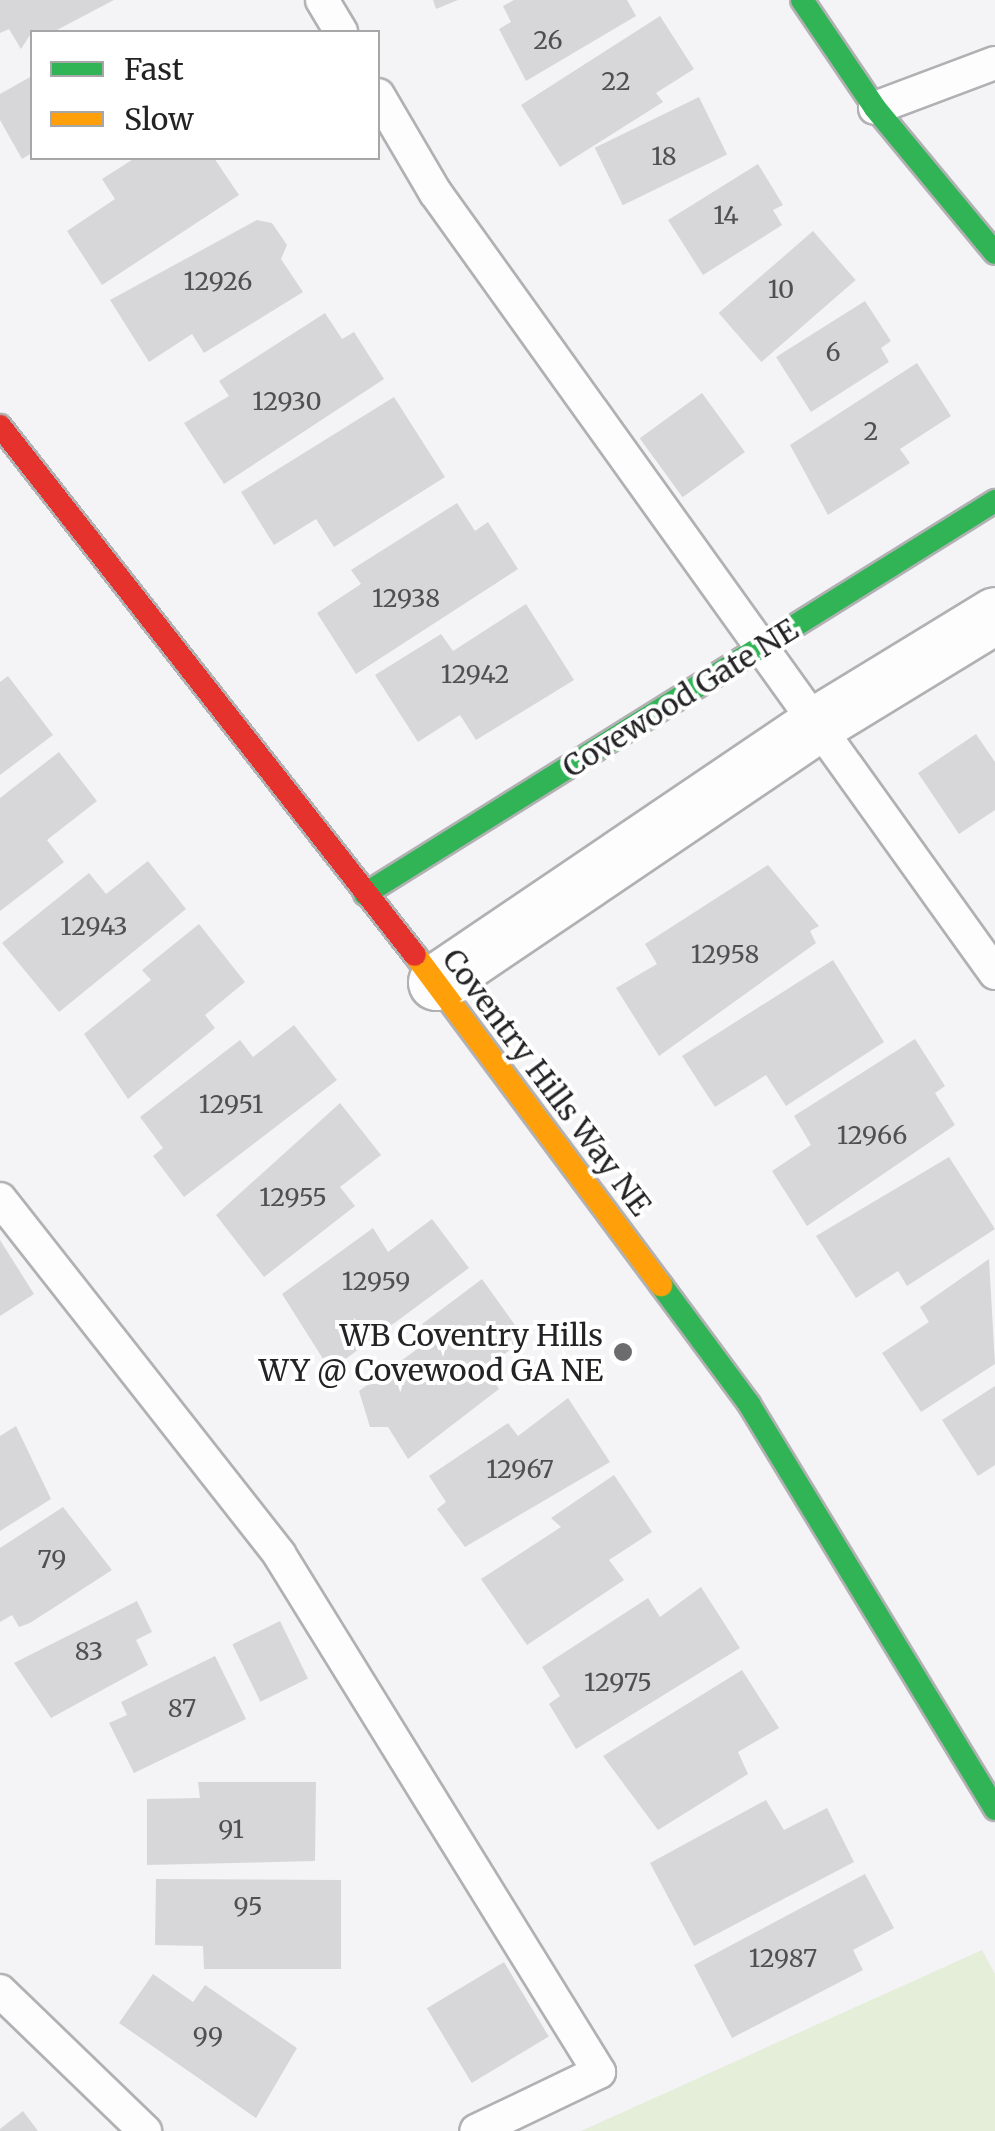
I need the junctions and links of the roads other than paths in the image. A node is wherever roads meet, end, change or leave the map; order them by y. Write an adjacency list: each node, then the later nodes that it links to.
1 (322, 0): 3 (lane)
2 (802, 0): 6 (street)
3 (340, 30)
4 (995, 64): 6 (lane)
5 (380, 97): 11 (lane)
6 (875, 108): 7 (street)
7 (995, 252)
8 (0, 426): 13 (street, Coventry Hills Way NE)
9 (995, 501): 11 (street, Covewood Gate NE)
10 (995, 616): 12 (street)
11 (758, 650): 12 (lane); 13 (street, Covewood Gate NE)
12 (815, 725): 14 (lane); 15 (street)
13 (365, 894): 15 (street, Coventry Hills Way NE)
14 (995, 973)
15 (436, 982): 17 (street, Coventry Hills Way NE)
16 (0, 1199): 20 (lane)
17 (995, 1808)
18 (0, 1991): 19 (lane)
19 (146, 2131)
20 (476, 2131)

